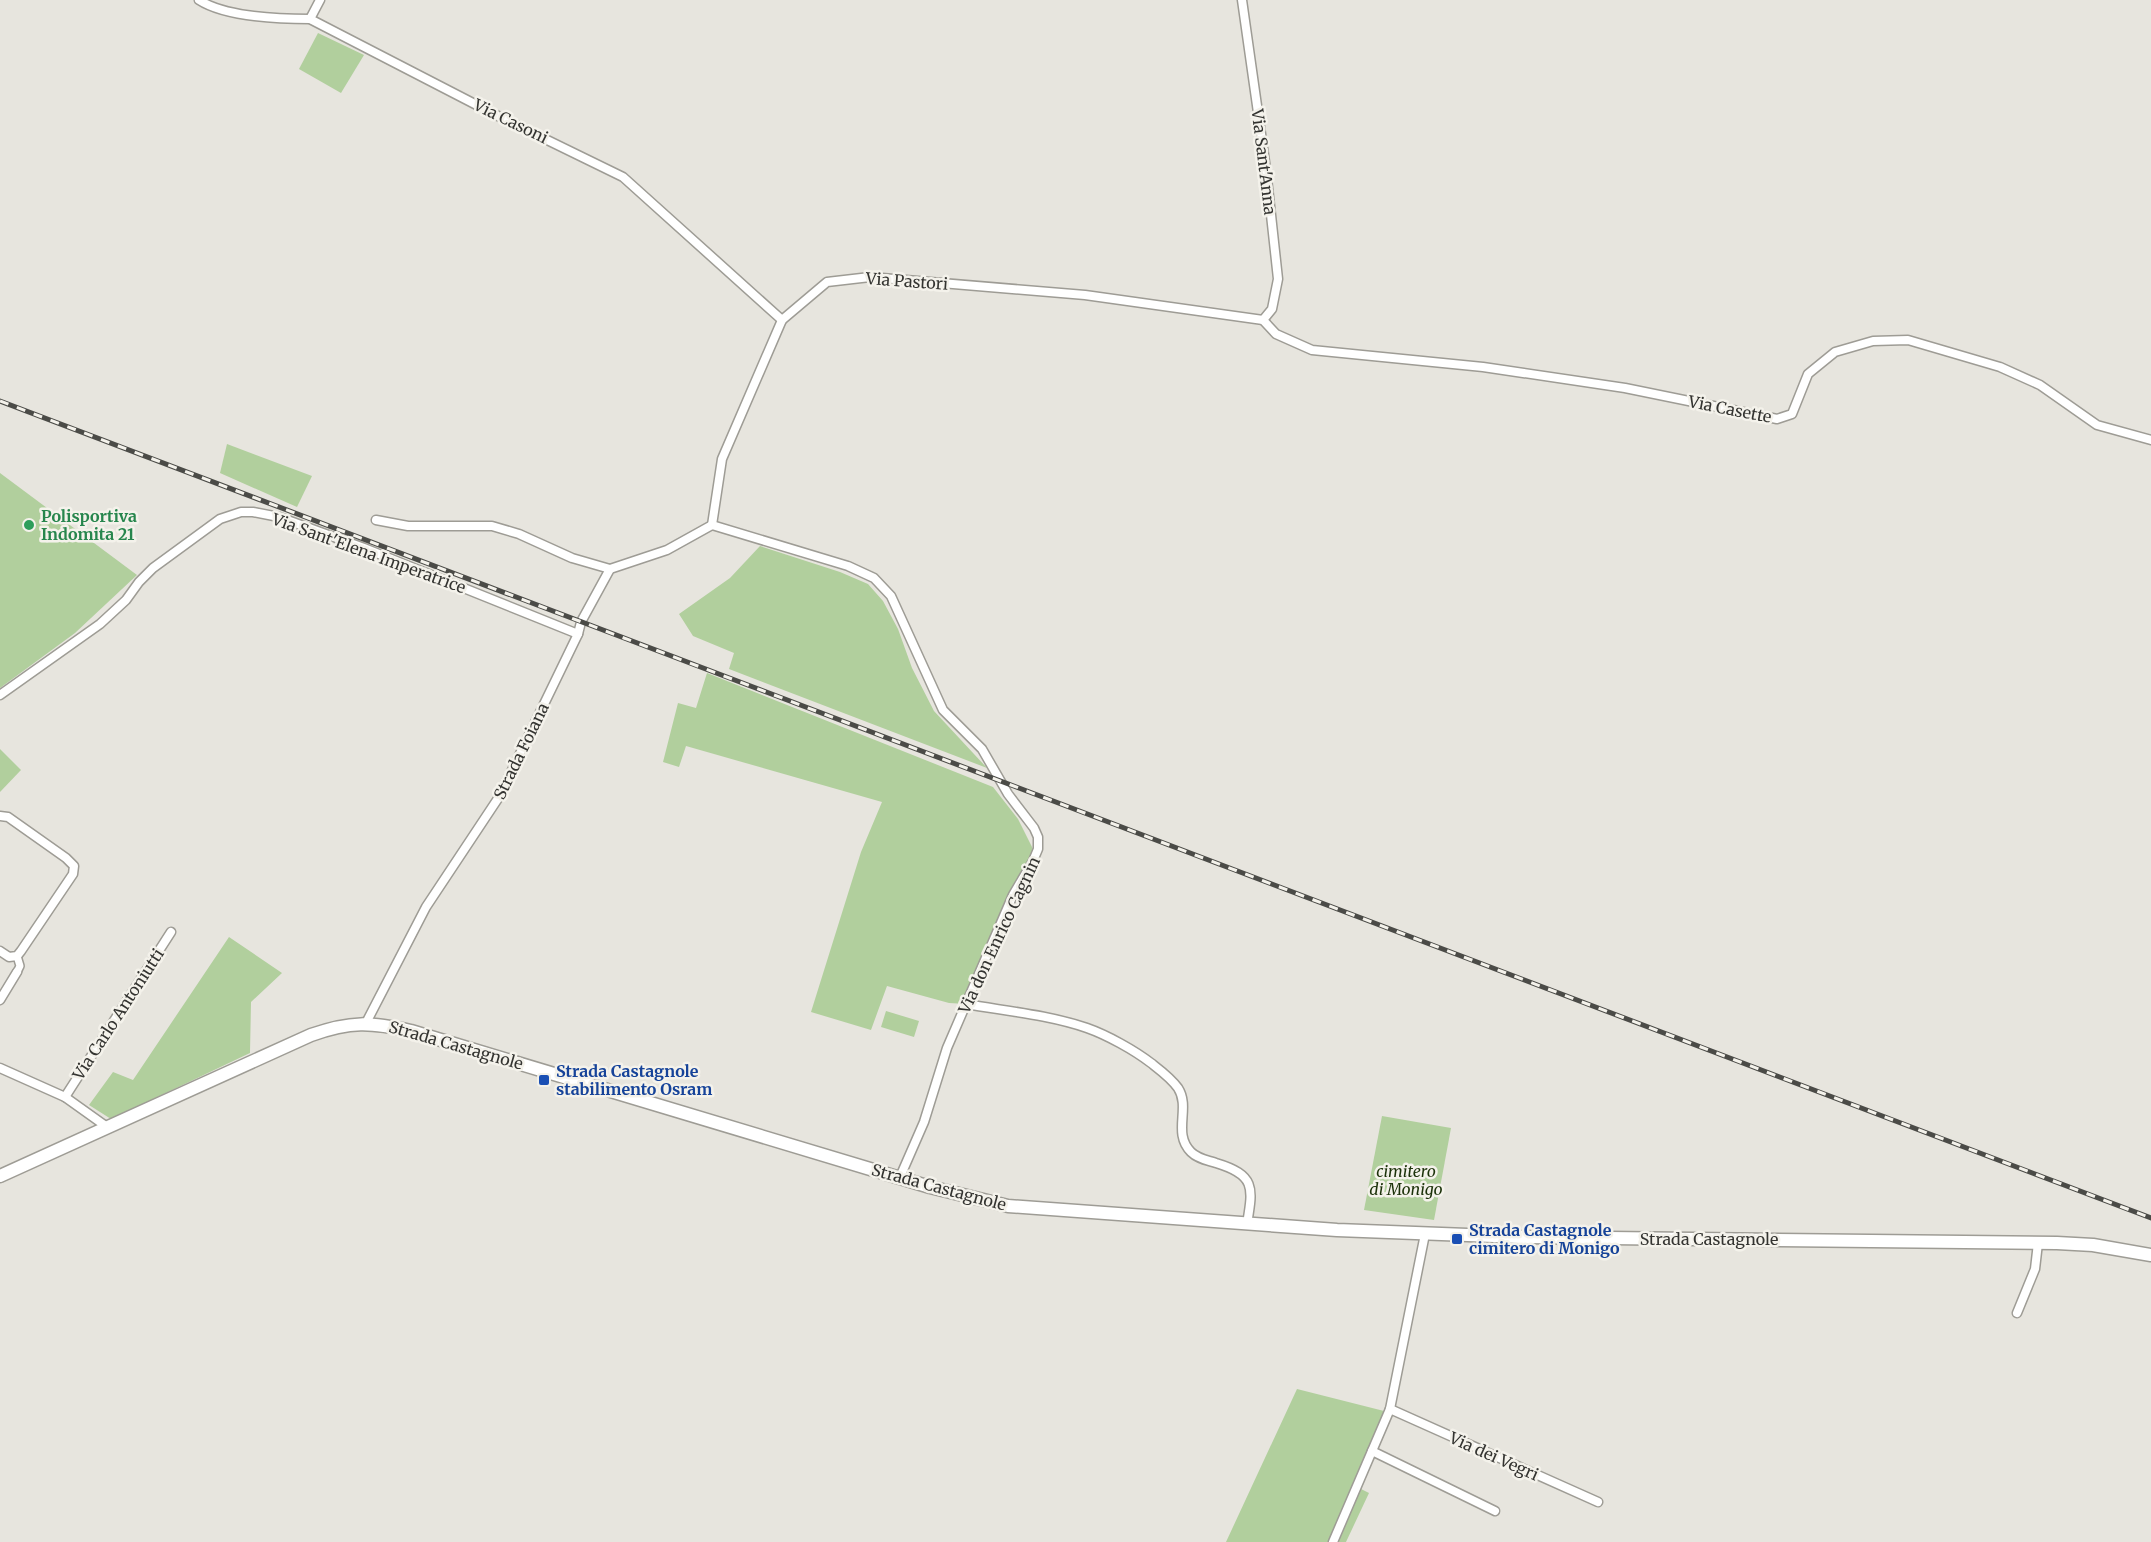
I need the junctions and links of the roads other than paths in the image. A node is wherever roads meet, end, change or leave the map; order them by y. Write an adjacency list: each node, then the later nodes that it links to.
1 (200, 0): 4 (street, Via Casoni)
2 (320, 0): 4 (street)
3 (1242, 0): 6 (street, Via Sant'Anna)
4 (310, 18): 5 (street, Via Casoni)
5 (782, 320): 6 (street, Via Pastori); 9 (street, Via Pastori)
6 (1263, 320): 7 (street, Via Casette)
7 (2151, 440)
8 (376, 520): 10 (street)
9 (712, 525): 10 (street); 19 (street, Via don Enrico Cagnin)
10 (610, 569): 11 (street, Strada Foiana)
11 (578, 634): 12 (street, Via Sant'Elena Imperatrice); 20 (street, Strada Foiana)
12 (0, 695)
13 (0, 816): 16 (street)
14 (171, 932): 22 (street, Via Carlo Antoniutti)
15 (0, 951): 16 (street)
16 (17, 956): 17 (street)
17 (17, 972): 18 (street)
18 (0, 1000)
19 (966, 1004): 25 (street, Via don Enrico Cagnin); 26 (street)
20 (366, 1023): 23 (main road, Strada Castagnole); 25 (main road, Strada Castagnole)
21 (0, 1068): 22 (street)
22 (65, 1097): 23 (street)
23 (107, 1127): 24 (main road, Strada Castagnole)
24 (0, 1176)
25 (900, 1178): 26 (main road, Strada Castagnole)
26 (1247, 1224): 27 (main road, Strada Castagnole)
27 (1425, 1234): 28 (main road, Strada Castagnole); 31 (street)
28 (2038, 1244): 29 (main road, Strada Castagnole); 30 (street)
29 (2151, 1256)
30 (2017, 1313)
31 (1390, 1409): 32 (street); 33 (street, Via dei Vegri)
32 (1372, 1451): 34 (street); 35 (street)
33 (1598, 1502)
34 (1495, 1511)
35 (1333, 1542)

